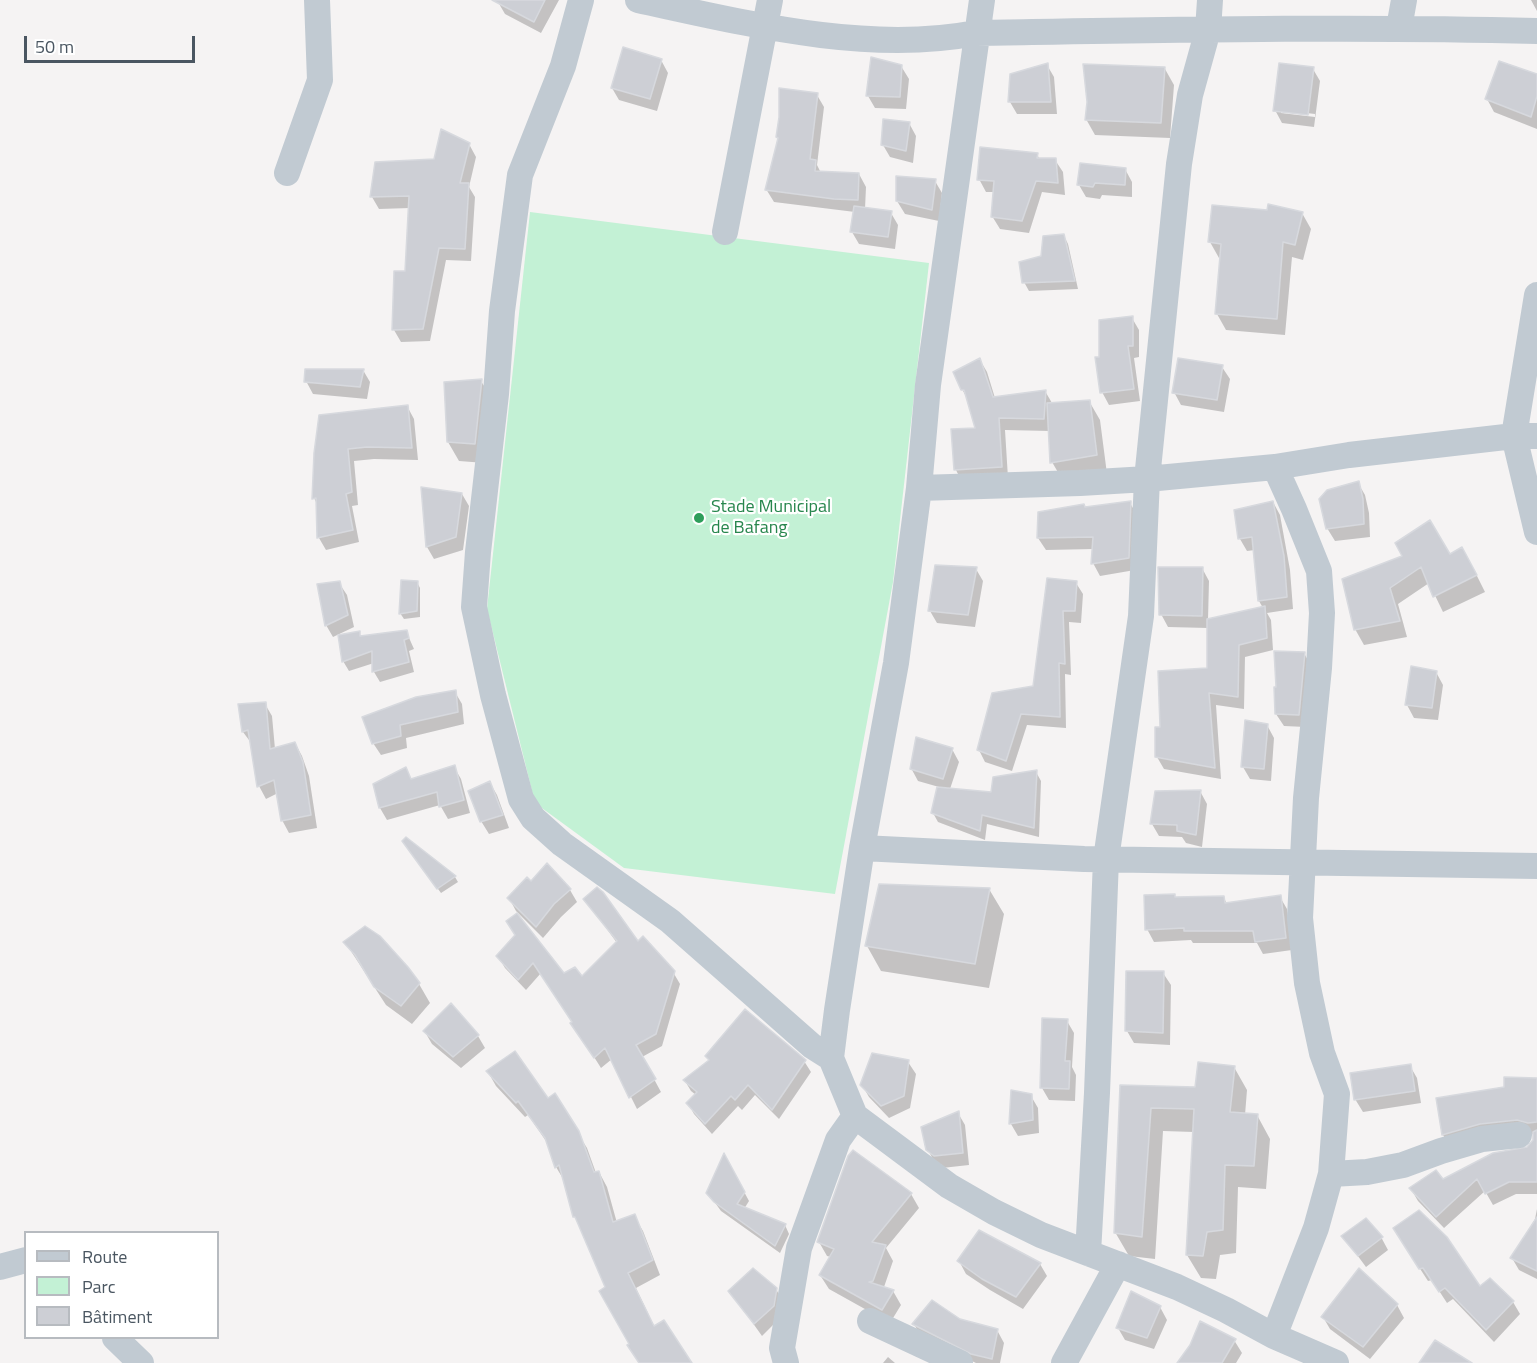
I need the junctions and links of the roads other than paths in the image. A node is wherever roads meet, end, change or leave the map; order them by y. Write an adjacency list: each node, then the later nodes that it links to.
1 (317, 0): 13 (street)
2 (581, 0): 25 (street)
3 (638, 0): 8 (street)
4 (770, 0): 8 (street)
5 (982, 0): 12 (street)
6 (1210, 0): 10 (street)
7 (1404, 0): 9 (street)
8 (765, 28): 12 (street); 14 (street)
9 (1399, 28): 10 (street); 11 (street)
10 (1208, 30): 12 (street); 18 (street)
11 (1537, 31)
12 (976, 33): 19 (street)
13 (287, 173)
14 (725, 232)
15 (1537, 295): 16 (street)
16 (1525, 436): 17 (street); 20 (street)
17 (1275, 467): 18 (street); 23 (street)
18 (1147, 478): 19 (street); 22 (street)
19 (919, 488): 21 (street)
20 (1537, 532)
21 (862, 848): 22 (street); 25 (street)
22 (1107, 859): 23 (street); 29 (street)
23 (1304, 863): 24 (street); 28 (street)
24 (1537, 866)
25 (831, 1058): 26 (street)
26 (855, 1116): 29 (street); 37 (street)
27 (1519, 1135): 28 (street)
28 (1331, 1174): 34 (street)
29 (1088, 1253): 31 (street)
30 (24, 1261): 32 (street)
31 (1118, 1264): 34 (street); 39 (street)
32 (0, 1267)
33 (870, 1321): 38 (street)
34 (1274, 1336): 40 (street)
35 (116, 1339): 36 (street)
36 (141, 1363)
37 (786, 1363)
38 (960, 1363)
39 (1064, 1363)
40 (1336, 1363)

